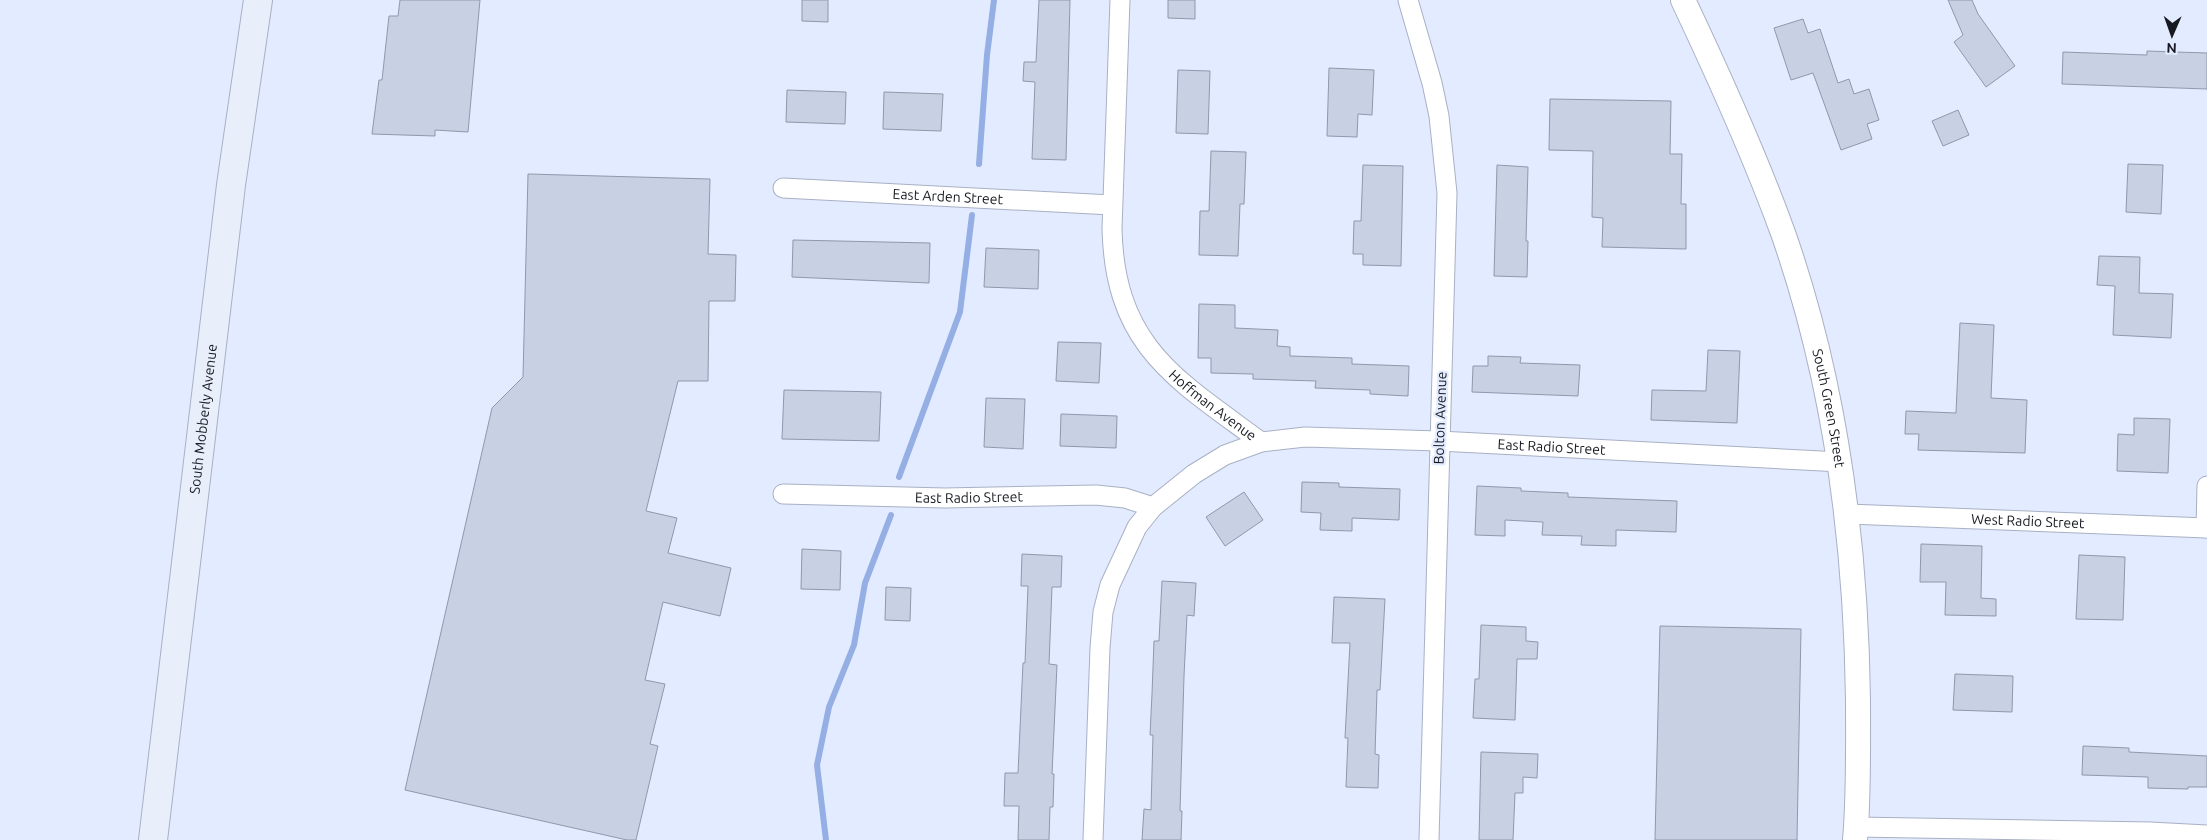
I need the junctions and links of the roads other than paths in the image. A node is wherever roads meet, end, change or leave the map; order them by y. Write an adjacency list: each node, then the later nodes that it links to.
1 (258, 0): 17 (main road, South Mobberly Avenue)
2 (1120, 0): 6 (street, Hoffman Avenue)
3 (1408, 0): 7 (street, Bolton Avenue)
4 (1683, 0): 9 (street, South Green Street)
5 (783, 188): 6 (street, East Arden Street)
6 (1112, 205): 8 (street, Hoffman Avenue)
7 (1440, 441): 8 (street, East Radio Street); 9 (street, East Radio Street); 19 (street, Bolton Avenue)
8 (1261, 442): 12 (street, Hoffman Avenue)
9 (1841, 462): 13 (street, South Green Street)
10 (2207, 486): 14 (street)
11 (783, 494): 12 (street, East Radio Street)
12 (1154, 507): 18 (street, Hoffman Avenue)
13 (1848, 514): 14 (street, West Radio Street); 15 (street, South Green Street)
14 (2207, 528)
15 (1856, 833): 16 (street)
16 (2207, 835)
17 (154, 840)
18 (1093, 840)
19 (1429, 840)

